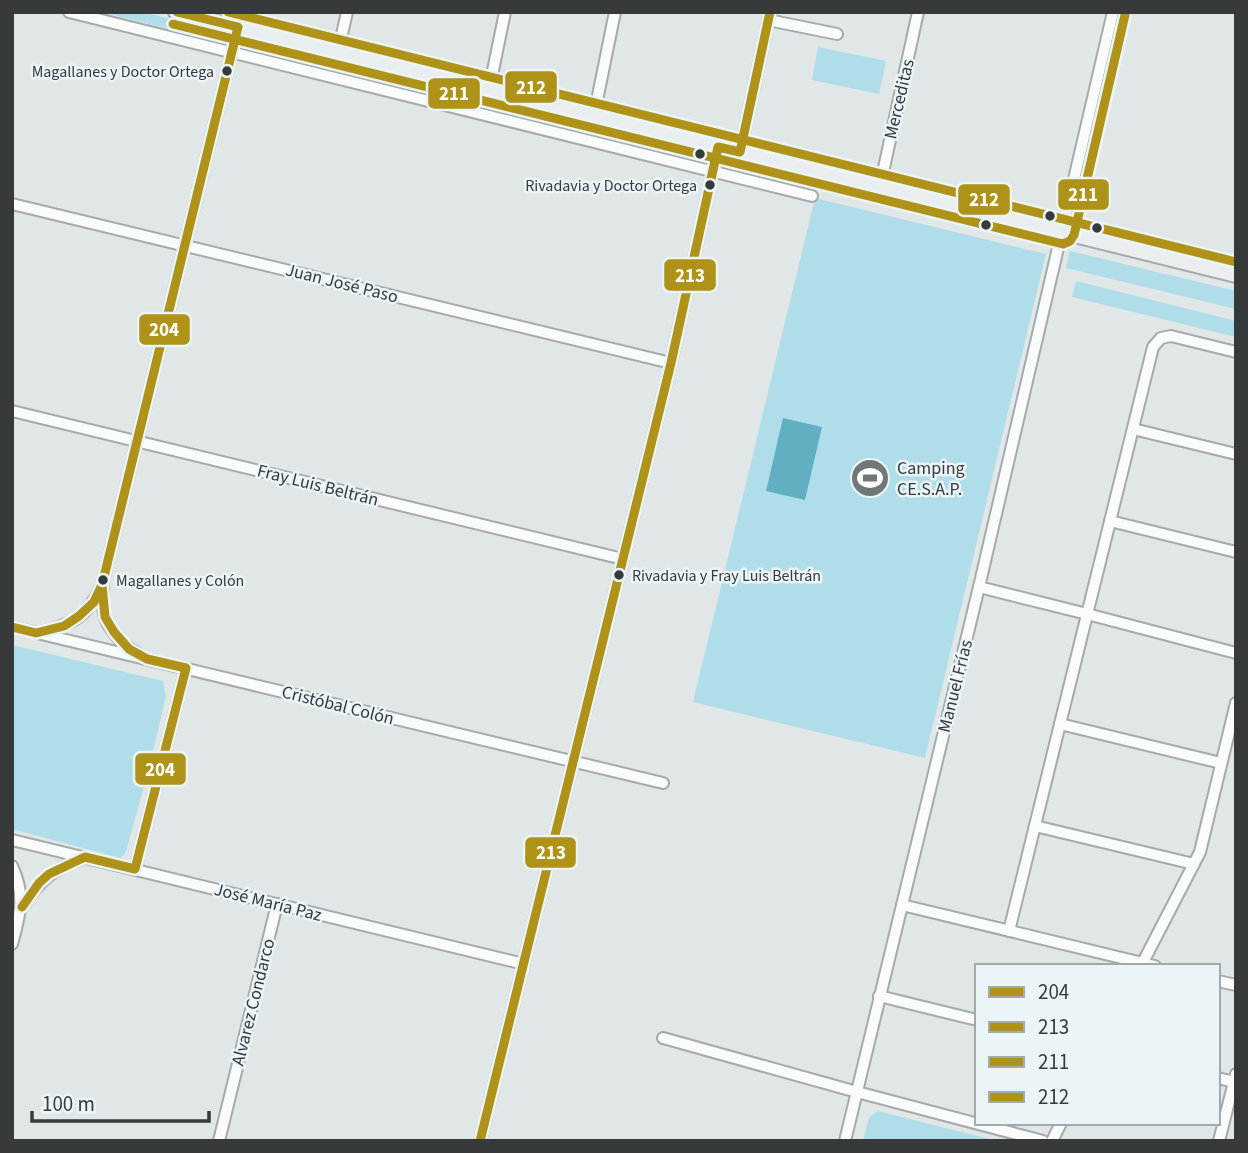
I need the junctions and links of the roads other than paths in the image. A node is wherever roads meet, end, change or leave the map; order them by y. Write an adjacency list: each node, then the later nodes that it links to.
1 (69, 12): 12 (street)
2 (176, 12): 8 (main road)
3 (347, 12): 13 (street)
4 (505, 12): 14 (street)
5 (615, 12): 15 (street)
6 (918, 12): 19 (street, Merceditas)
7 (1113, 12): 22 (street, Manuel Frías)
8 (202, 15): 10 (main road)
9 (769, 16): 11 (street); 17 (street)
10 (238, 27): 12 (street); 13 (main road)
11 (837, 34)
12 (232, 52): 18 (street); 23 (street)
13 (338, 52): 14 (main road)
14 (489, 90): 15 (main road)
15 (594, 115): 16 (main road)
16 (718, 146): 17 (main road); 18 (street)
17 (740, 152): 19 (main road)
18 (713, 171): 20 (street); 26 (street)
19 (880, 186): 22 (main road)
20 (811, 195)
21 (12, 204): 23 (street, Juan José Paso)
22 (1062, 232): 24 (main road); 35 (street, Manuel Frías)
23 (184, 246): 26 (street, Juan José Paso); 29 (street)
24 (1236, 275)
25 (1236, 352): 28 (street)
26 (671, 363): 33 (street)
27 (12, 411): 29 (street, Fray Luis Beltrán)
28 (1133, 429): 30 (street); 31 (street)
29 (136, 441): 33 (street, Fray Luis Beltrán); 34 (street)
30 (1236, 454)
31 (1110, 521): 32 (street); 36 (street)
32 (1236, 552)
33 (623, 559): 44 (street)
34 (103, 585): 38 (street); 40 (street)
35 (979, 587): 36 (street); 54 (street, Manuel Frías)
36 (1087, 614): 39 (street); 43 (street)
37 (12, 627): 38 (street, Cristóbal Colón)
38 (36, 633): 40 (street, Cristóbal Colón)
39 (1236, 653)
40 (147, 659): 41 (street, Cristóbal Colón)
41 (186, 668): 44 (street, Cristóbal Colón); 52 (street)
42 (1236, 702): 45 (street)
43 (1060, 724): 45 (street); 47 (street)
44 (573, 762): 46 (street, Cristóbal Colón); 58 (street)
45 (1221, 763): 50 (street)
46 (663, 783)
47 (1035, 826): 50 (street); 56 (street)
48 (12, 840): 49 (street, José María Paz)
49 (85, 857): 52 (street, José María Paz); 55 (street)
50 (1194, 864): 59 (street)
51 (12, 866): 55 (street)
52 (135, 869): 53 (street, José María Paz)
53 (277, 904): 58 (street, José María Paz); 68 (street, Alvarez Condarco)
54 (902, 905): 56 (street); 60 (street, Manuel Frías)
55 (22, 907): 57 (street)
56 (1009, 930): 59 (street)
57 (12, 944)
58 (524, 964): 69 (street)
59 (1141, 964)
60 (879, 996): 61 (street); 64 (street, Manuel Frías)
61 (975, 1020)
62 (663, 1038): 64 (street)
63 (1235, 1078): 73 (street)
64 (857, 1092): 65 (street); 70 (street, Manuel Frías)
65 (975, 1123)
66 (982, 1125): 71 (street)
67 (1060, 1125): 72 (street)
68 (219, 1141)
69 (480, 1141)
70 (845, 1141)
71 (1043, 1141)
72 (1052, 1141)
73 (1219, 1141)

